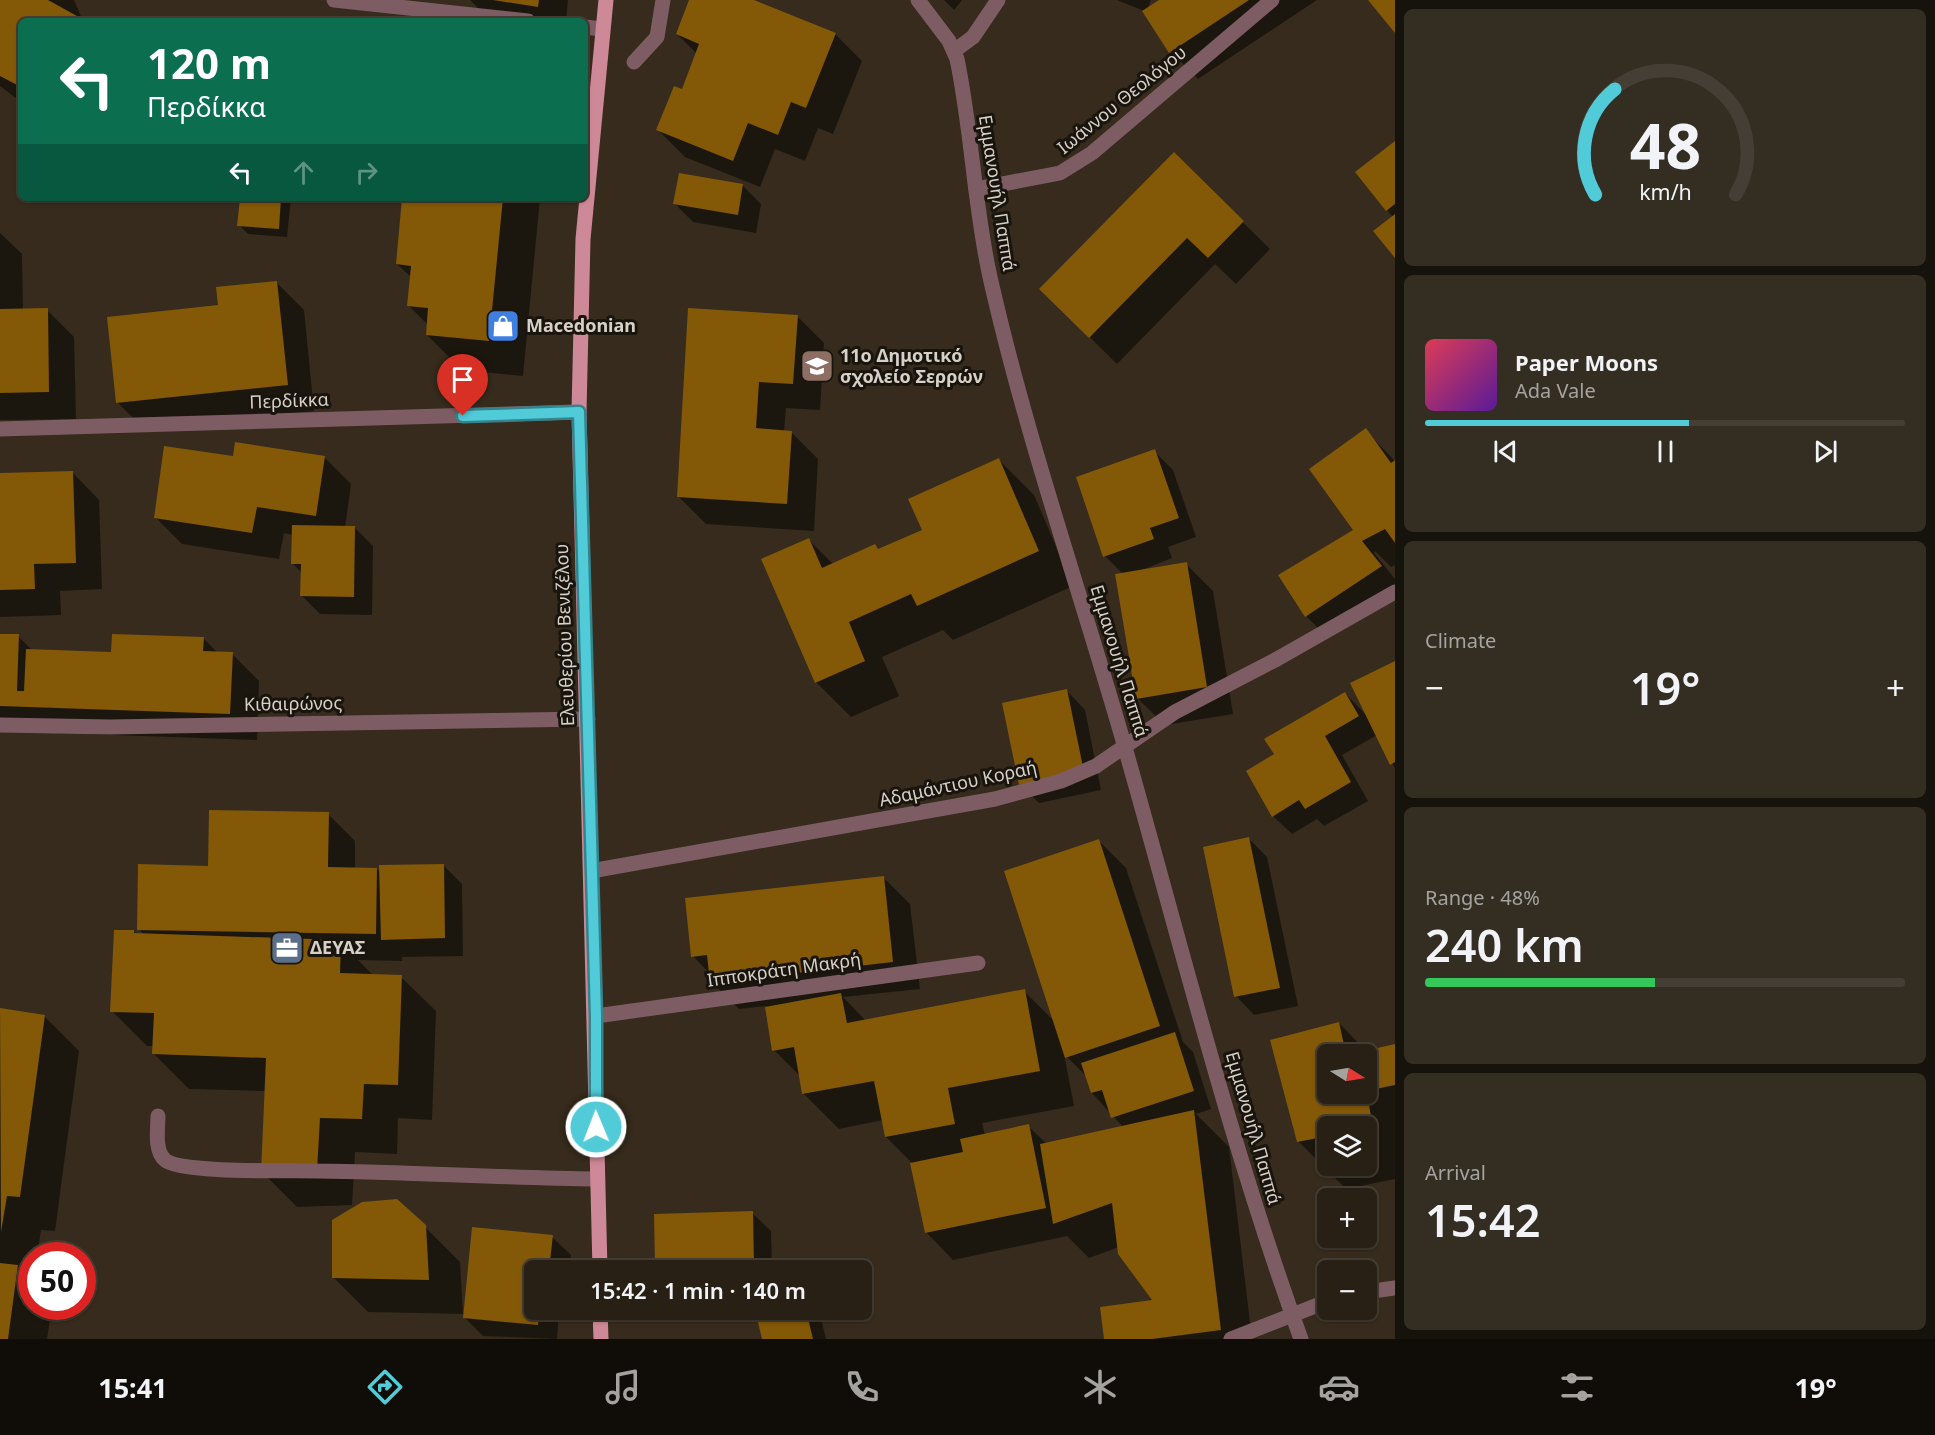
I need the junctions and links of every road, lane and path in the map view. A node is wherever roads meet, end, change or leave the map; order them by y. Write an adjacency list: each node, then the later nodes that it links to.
1 (334, 0): 7 (street)
2 (606, 0): 9 (main road, Ελευθερίου Βενιζέλου)
3 (663, 0): 11 (street)
4 (918, 0): 10 (street)
5 (998, 0): 10 (street)
6 (1272, 0): 12 (street, Ιωάννου Θεολόγου)
7 (500, 18)
8 (588, 27): 9 (street)
9 (602, 29): 13 (main road, Ελευθερίου Βενιζέλου)
10 (954, 51): 12 (street, Εμμανουήλ Παππά)
11 (634, 62)
12 (976, 189): 20 (street, Εμμανουήλ Παππά)
13 (588, 194)
14 (587, 201): 15 (main road, Ελευθερίου Βενιζέλου)
15 (579, 412): 16 (street, Περδίκκα); 18 (main road, Ελευθερίου Βενιζέλου)
16 (0, 429)
17 (1395, 592): 20 (street, Αδαμάντιου Κοραή)
18 (588, 719): 19 (street, Κιθαιρώνος); 21 (main road, Ελευθερίου Βενιζέλου)
19 (0, 725)
20 (1125, 746): 21 (street, Αδαμάντιου Κοραή); 30 (street, Εμμανουήλ Παππά)
21 (591, 871): 23 (main road, Ελευθερίου Βενιζέλου)
22 (978, 963): 23 (street, Ιπποκράτη Μακρή)
23 (596, 1016): 25 (main road, Ελευθερίου Βενιζέλου)
24 (158, 1116): 25 (street)
25 (596, 1179): 26 (main road, Ελευθερίου Βενιζέλου)
26 (600, 1260)
27 (1395, 1288): 28 (street)
28 (1377, 1290)
29 (1317, 1305): 30 (street)
30 (1292, 1314): 33 (street); 34 (street, Εμμανουήλ Παππά)
31 (600, 1320): 32 (main road)
32 (601, 1339)
33 (1231, 1339)
34 (1301, 1339)

